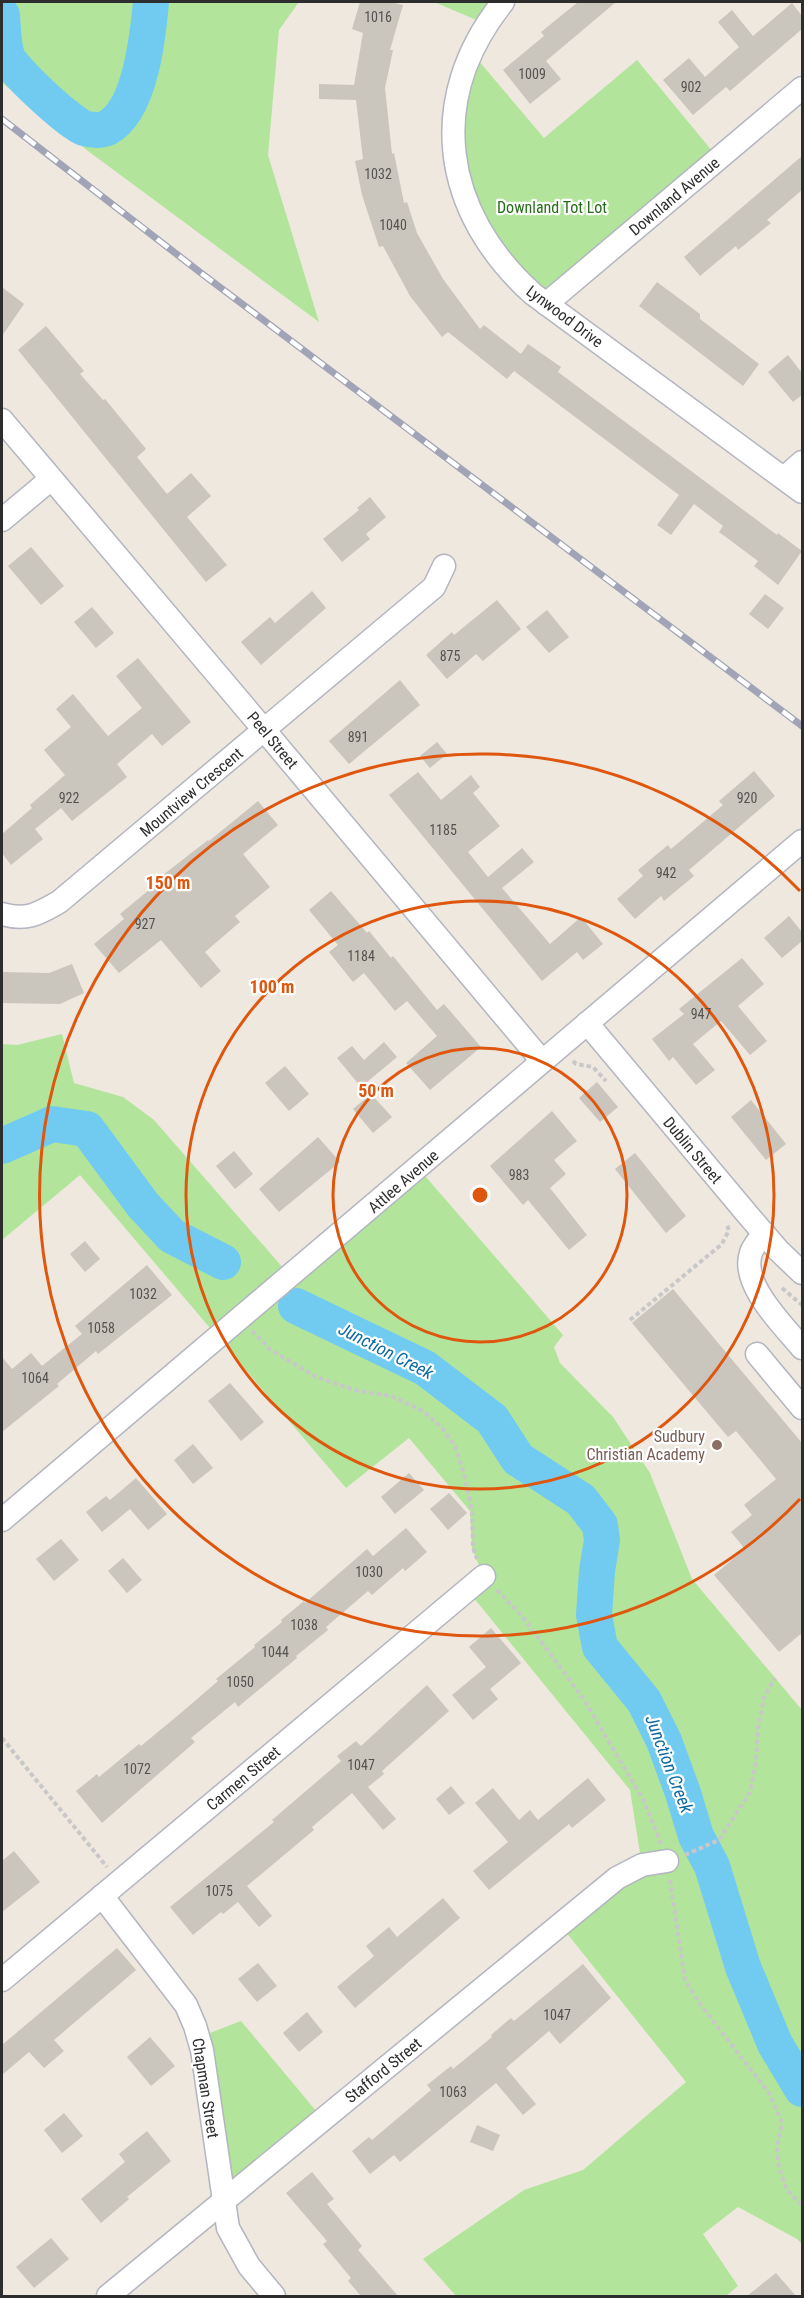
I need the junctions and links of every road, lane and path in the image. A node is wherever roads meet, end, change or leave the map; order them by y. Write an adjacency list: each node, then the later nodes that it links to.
1 (503, 2): 3 (street, Lynwood Drive)
2 (802, 88): 3 (street, Downland Avenue)
3 (546, 304): 6 (street, Lynwood Drive)
4 (2, 420): 7 (street, Peel Street)
5 (802, 462): 6 (street)
6 (784, 478): 8 (street, Lynwood Drive)
7 (51, 479): 9 (street); 11 (street, Peel Street)
8 (802, 492)
9 (2, 520)
10 (444, 566): 11 (street, Mountview Crescent)
11 (265, 730): 13 (street, Mountview Crescent); 16 (street, Peel Street)
12 (802, 841): 14 (street, Attlee Avenue)
13 (2, 914)
14 (587, 1023): 15 (street, Attlee Avenue); 18 (street, Dublin Street)
15 (560, 1046): 16 (street, Attlee Avenue); 17 (path)
16 (542, 1061): 22 (street, Attlee Avenue)
17 (613, 1089)
18 (758, 1242): 19 (street, Dublin Street); 23 (path); 24 (street)
19 (802, 1273)
20 (781, 1287): 21 (path)
21 (802, 1305)
22 (240, 1319): 27 (street, Attlee Avenue); 28 (path)
23 (630, 1320)
24 (802, 1348)
25 (757, 1354): 26 (street)
26 (802, 1408)
27 (2, 1520)
28 (484, 1576): 32 (path); 33 (street, Carmen Street)
29 (775, 1678): 31 (path)
30 (2, 1738): 33 (path)
31 (691, 1854)
32 (667, 1861): 35 (street, Stafford Street); 36 (path)
33 (111, 1889): 34 (street, Carmen Street); 35 (street, Chapman Street)
34 (2, 1980)
35 (223, 2202): 37 (street, Stafford Street); 38 (street, Chapman Street)
36 (802, 2205)
37 (108, 2296)
38 (274, 2296)

